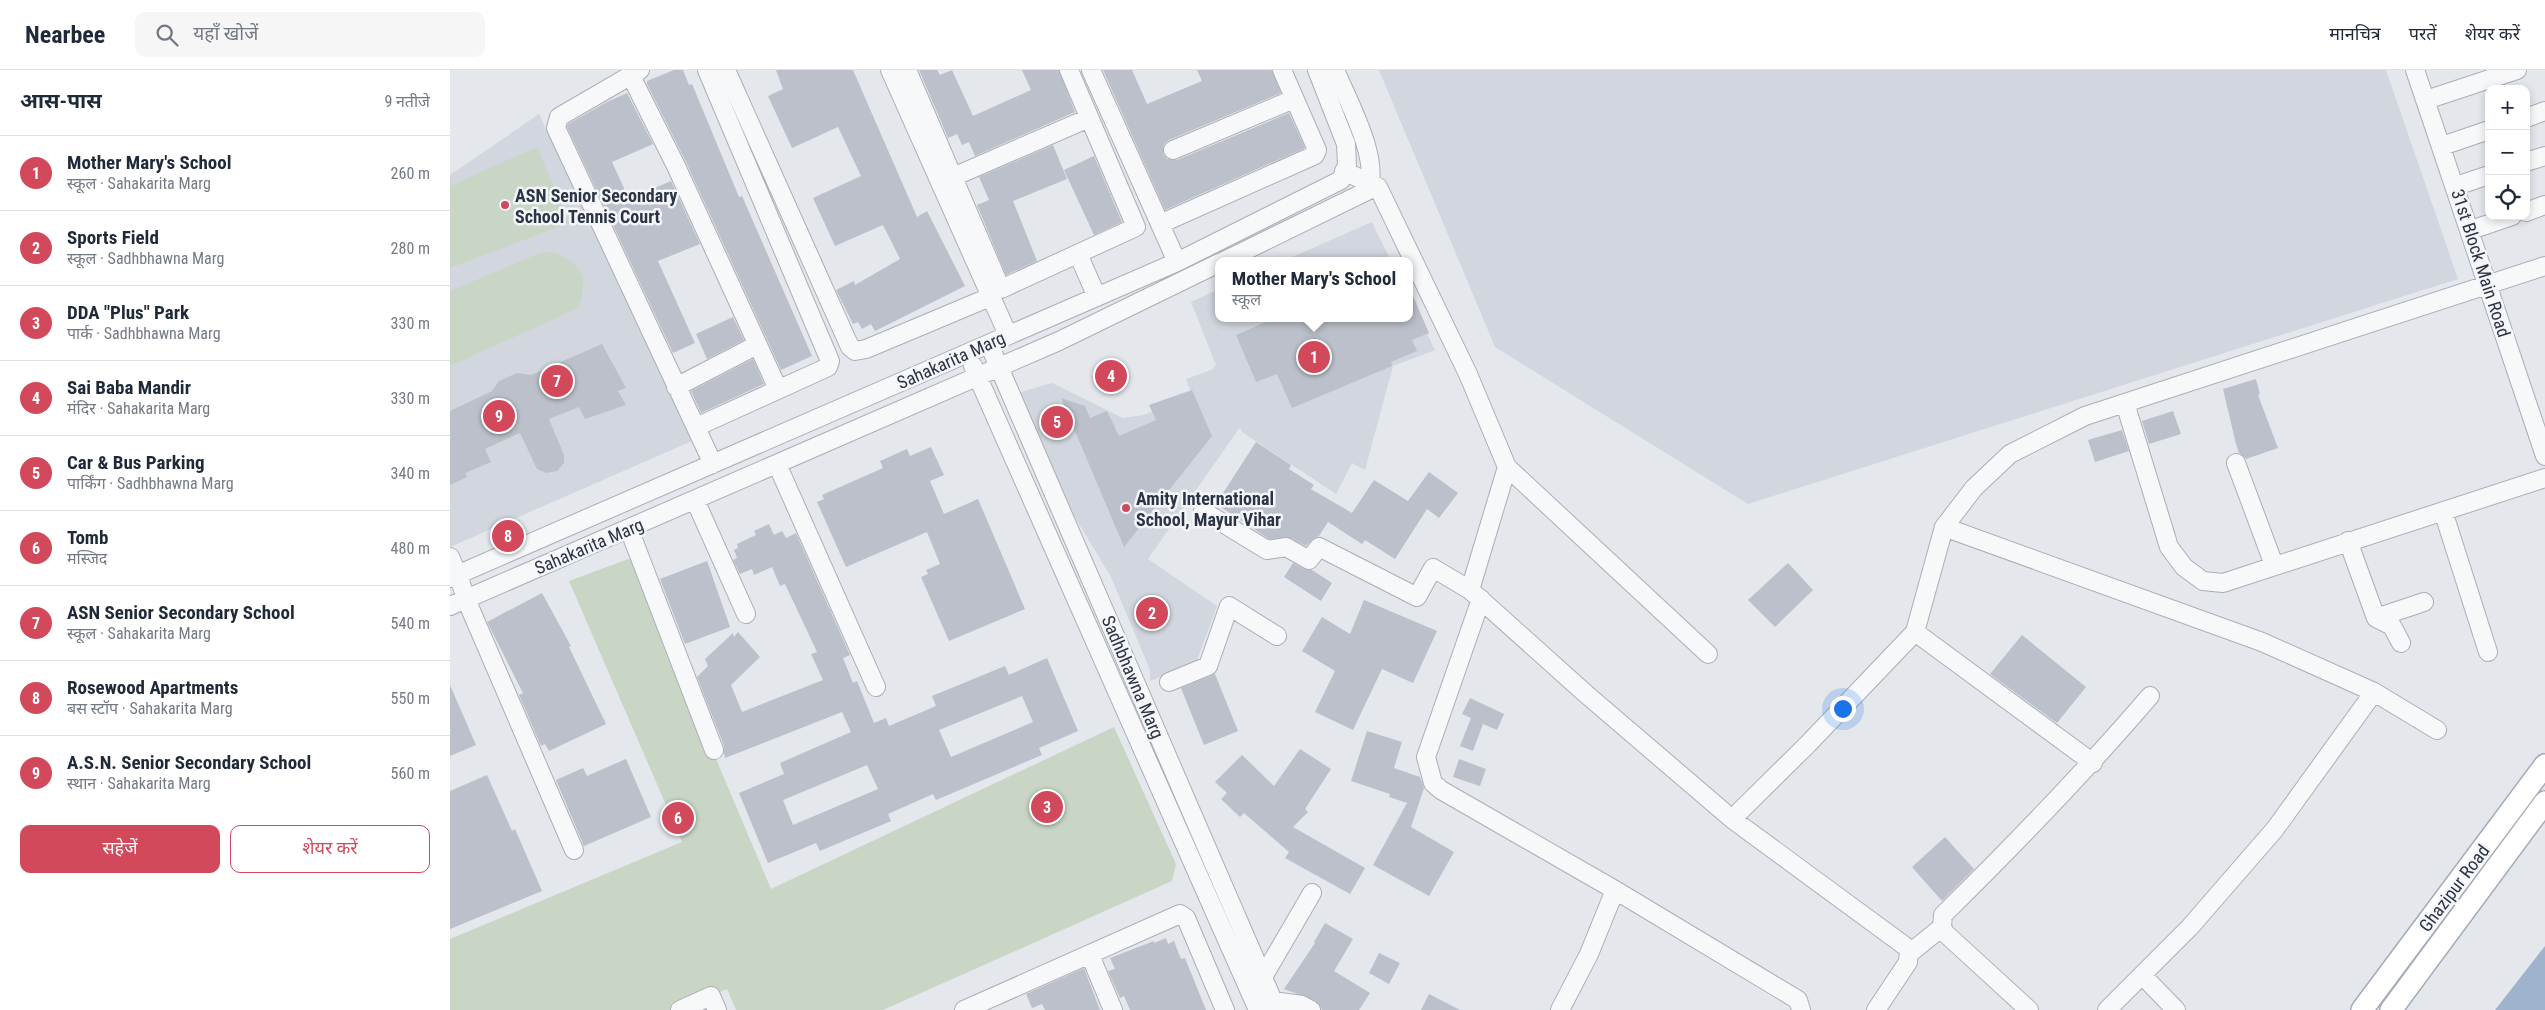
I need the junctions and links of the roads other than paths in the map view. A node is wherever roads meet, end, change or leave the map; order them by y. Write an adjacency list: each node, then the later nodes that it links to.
1 (707, 70): 50 (street)
2 (726, 70): 41 (street)
3 (890, 70): 41 (street)
4 (907, 70): 26 (street)
5 (1068, 70): 17 (street)
6 (1091, 70): 31 (street)
7 (1282, 70): 13 (street)
8 (1317, 70): 23 (street)
9 (1335, 70): 24 (street)
10 (2415, 70): 14 (street, 31st Block Main Road)
11 (2517, 70): 14 (street)
12 (635, 73): 45 (street); 49 (street)
13 (1294, 99): 20 (street); 31 (street)
14 (2426, 100): 19 (street, 31st Block Main Road)
15 (2545, 111): 16 (street)
16 (2530, 117)
17 (1089, 118): 26 (street); 33 (street)
18 (2485, 131): 19 (street)
19 (2442, 146): 27 (street, 31st Block Main Road)
20 (1173, 150)
21 (2545, 156): 22 (street)
22 (2530, 161)
23 (1344, 171): 24 (street); 37 (street, Sahakarita Marg)
24 (1371, 175): 34 (street); 35 (street)
25 (2486, 175): 27 (street)
26 (953, 177): 33 (street)
27 (2456, 186): 32 (street, 31st Block Main Road)
28 (2545, 205): 29 (street)
29 (2530, 211)
30 (2500, 220): 32 (street)
31 (1160, 224): 37 (street)
32 (2471, 230): 40 (street, 31st Block Main Road)
33 (1078, 254): 42 (street)
34 (1232, 257)
35 (1411, 257)
36 (1413, 260): 57 (street)
37 (1177, 262): 42 (street, Sahakarita Marg)
38 (1215, 265): 47 (street, Sahakarita Marg)
39 (2545, 266): 40 (street)
40 (2488, 284): 51 (street); 53 (street, 31st Block Main Road)
41 (990, 297): 43 (street)
42 (1097, 297): 43 (street, Sahakarita Marg)
43 (1008, 335): 44 (street, Sahakarita Marg)
44 (989, 344): 46 (street, Sahakarita Marg); 47 (street, Sadhbhawna Marg)
45 (757, 345): 49 (street); 50 (street)
46 (967, 353): 48 (street, Sadhbhawna Marg); 55 (street, Sahakarita Marg)
47 (999, 367): 48 (street, Sahakarita Marg); 95 (street, Sadhbhawna Marg)
48 (978, 376): 56 (street, Sahakarita Marg); 102 (street, Sadhbhawna Marg)
49 (676, 387): 52 (street)
50 (778, 389): 52 (street)
51 (2125, 403): 62 (street); 66 (street)
52 (696, 427): 55 (street)
53 (2545, 456)
54 (2236, 463): 66 (street)
55 (713, 464): 67 (street, Sahakarita Marg)
56 (777, 464): 59 (street, Sahakarita Marg); 79 (street)
57 (1507, 467): 68 (street); 77 (street)
58 (2545, 478): 61 (street)
59 (695, 500): 63 (street, Sahakarita Marg); 71 (street)
60 (1204, 511): 68 (street)
61 (2443, 511): 64 (street); 76 (street)
62 (1944, 528): 73 (street); 80 (street)
63 (628, 529): 70 (street, Sahakarita Marg); 83 (street)
64 (2348, 541): 66 (street); 72 (street)
65 (450, 557): 67 (street)
66 (2274, 565)
67 (454, 576): 70 (street)
68 (1476, 594): 87 (street); 89 (street)
69 (2424, 602): 72 (street)
70 (458, 603): 88 (street)
71 (746, 614)
72 (2376, 618): 75 (street)
73 (1915, 632): 84 (street); 87 (street)
74 (1277, 636): 78 (street)
75 (2401, 643)
76 (2488, 652)
77 (1708, 654)
78 (1169, 682)
79 (876, 687)
80 (2374, 692): 82 (street); 94 (street)
81 (2150, 696): 84 (street)
82 (2438, 730)
83 (714, 750)
84 (2093, 763): 91 (street)
85 (2545, 765): 110 (main road, Ghazipur Road)
86 (2545, 802): 111 (main road, Ghazipur Road)
87 (1732, 819): 92 (street)
88 (574, 850)
89 (1615, 890): 104 (street); 105 (street)
90 (1312, 893): 95 (street)
91 (1942, 927): 92 (street); 107 (street)
92 (1910, 953): 106 (street)
93 (1090, 955): 99 (street); 100 (street); 101 (street)
94 (2142, 975): 108 (street); 109 (street)
95 (1263, 977): 96 (street, Sadhbhawna Marg)
96 (1275, 1006): 103 (street)
97 (680, 1010): 98 (street)
98 (717, 1010)
99 (964, 1010)
100 (1113, 1010)
101 (1225, 1010)
102 (1258, 1010)
103 (1311, 1010)
104 (1560, 1010)
105 (1800, 1010)
106 (1876, 1010)
107 (2029, 1010)
108 (2107, 1010)
109 (2176, 1010)
110 (2362, 1010)
111 (2391, 1010)

